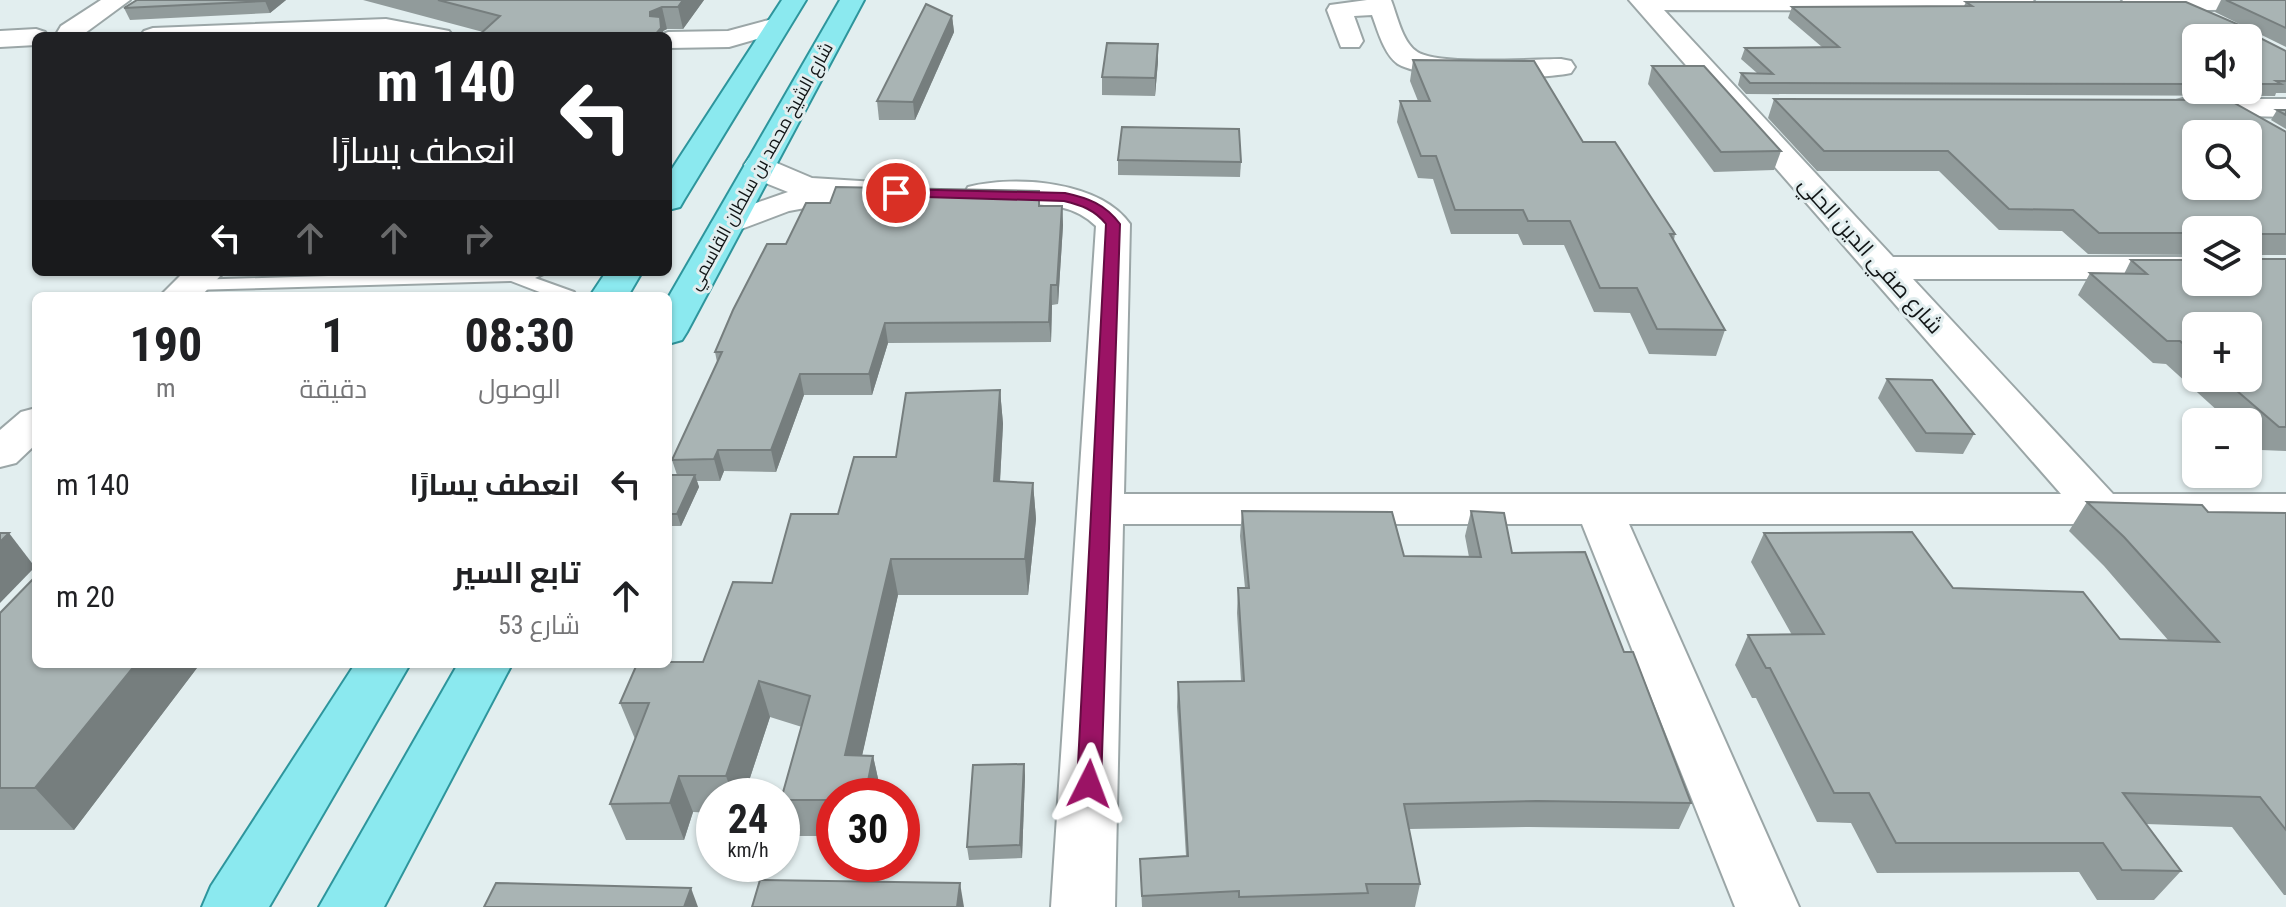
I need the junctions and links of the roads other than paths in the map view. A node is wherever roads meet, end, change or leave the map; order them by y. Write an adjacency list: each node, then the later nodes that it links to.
1 (118, 0): 11 (street)
2 (852, 0): 25 (main road, شارع الشيخ محمد بن سلطان القاسمي)
3 (1642, 1): 6 (street); 29 (street, شارع صفي الدين الحلي)
4 (2286, 2): 8 (street)
5 (1380, 4): 18 (street); 20 (street)
6 (2041, 4)
7 (2101, 4): 8 (street)
8 (2181, 4): 10 (lane)
9 (786, 8): 17 (street); 19 (main road)
10 (2207, 16)
11 (73, 32)
12 (268, 32): 13 (street)
13 (416, 32)
14 (32, 37): 15 (street)
15 (0, 39)
16 (672, 40): 17 (street)
17 (710, 41): 19 (street)
18 (1350, 41)
19 (758, 55): 27 (main road)
20 (1561, 67)
21 (2163, 108): 22 (street)
22 (2226, 108): 23 (street); 24 (street)
23 (2286, 108)
24 (2274, 138)
25 (760, 165): 26 (street); 28 (main road, شارع الشيخ محمد بن سلطان القاسمي)
26 (839, 193): 28 (street); 37 (street)
27 (672, 194)
28 (728, 224): 34 (main road, شارع الشيخ محمد بن سلطان القاسمي)
29 (1883, 268): 30 (street); 39 (street, شارع صفي الدين الحلي)
30 (2182, 268)
31 (511, 276): 32 (lane); 33 (lane)
32 (192, 284)
33 (556, 292)
34 (672, 325)
35 (32, 425): 36 (street)
36 (0, 453)
37 (1102, 509): 38 (street); 45 (street)
38 (1599, 509): 39 (street); 46 (street)
39 (2101, 509): 40 (street)
40 (2286, 509)
41 (381, 668): 43 (main road)
42 (483, 668): 44 (main road)
43 (234, 907)
44 (351, 907)
45 (1083, 907)
46 (1767, 907)

